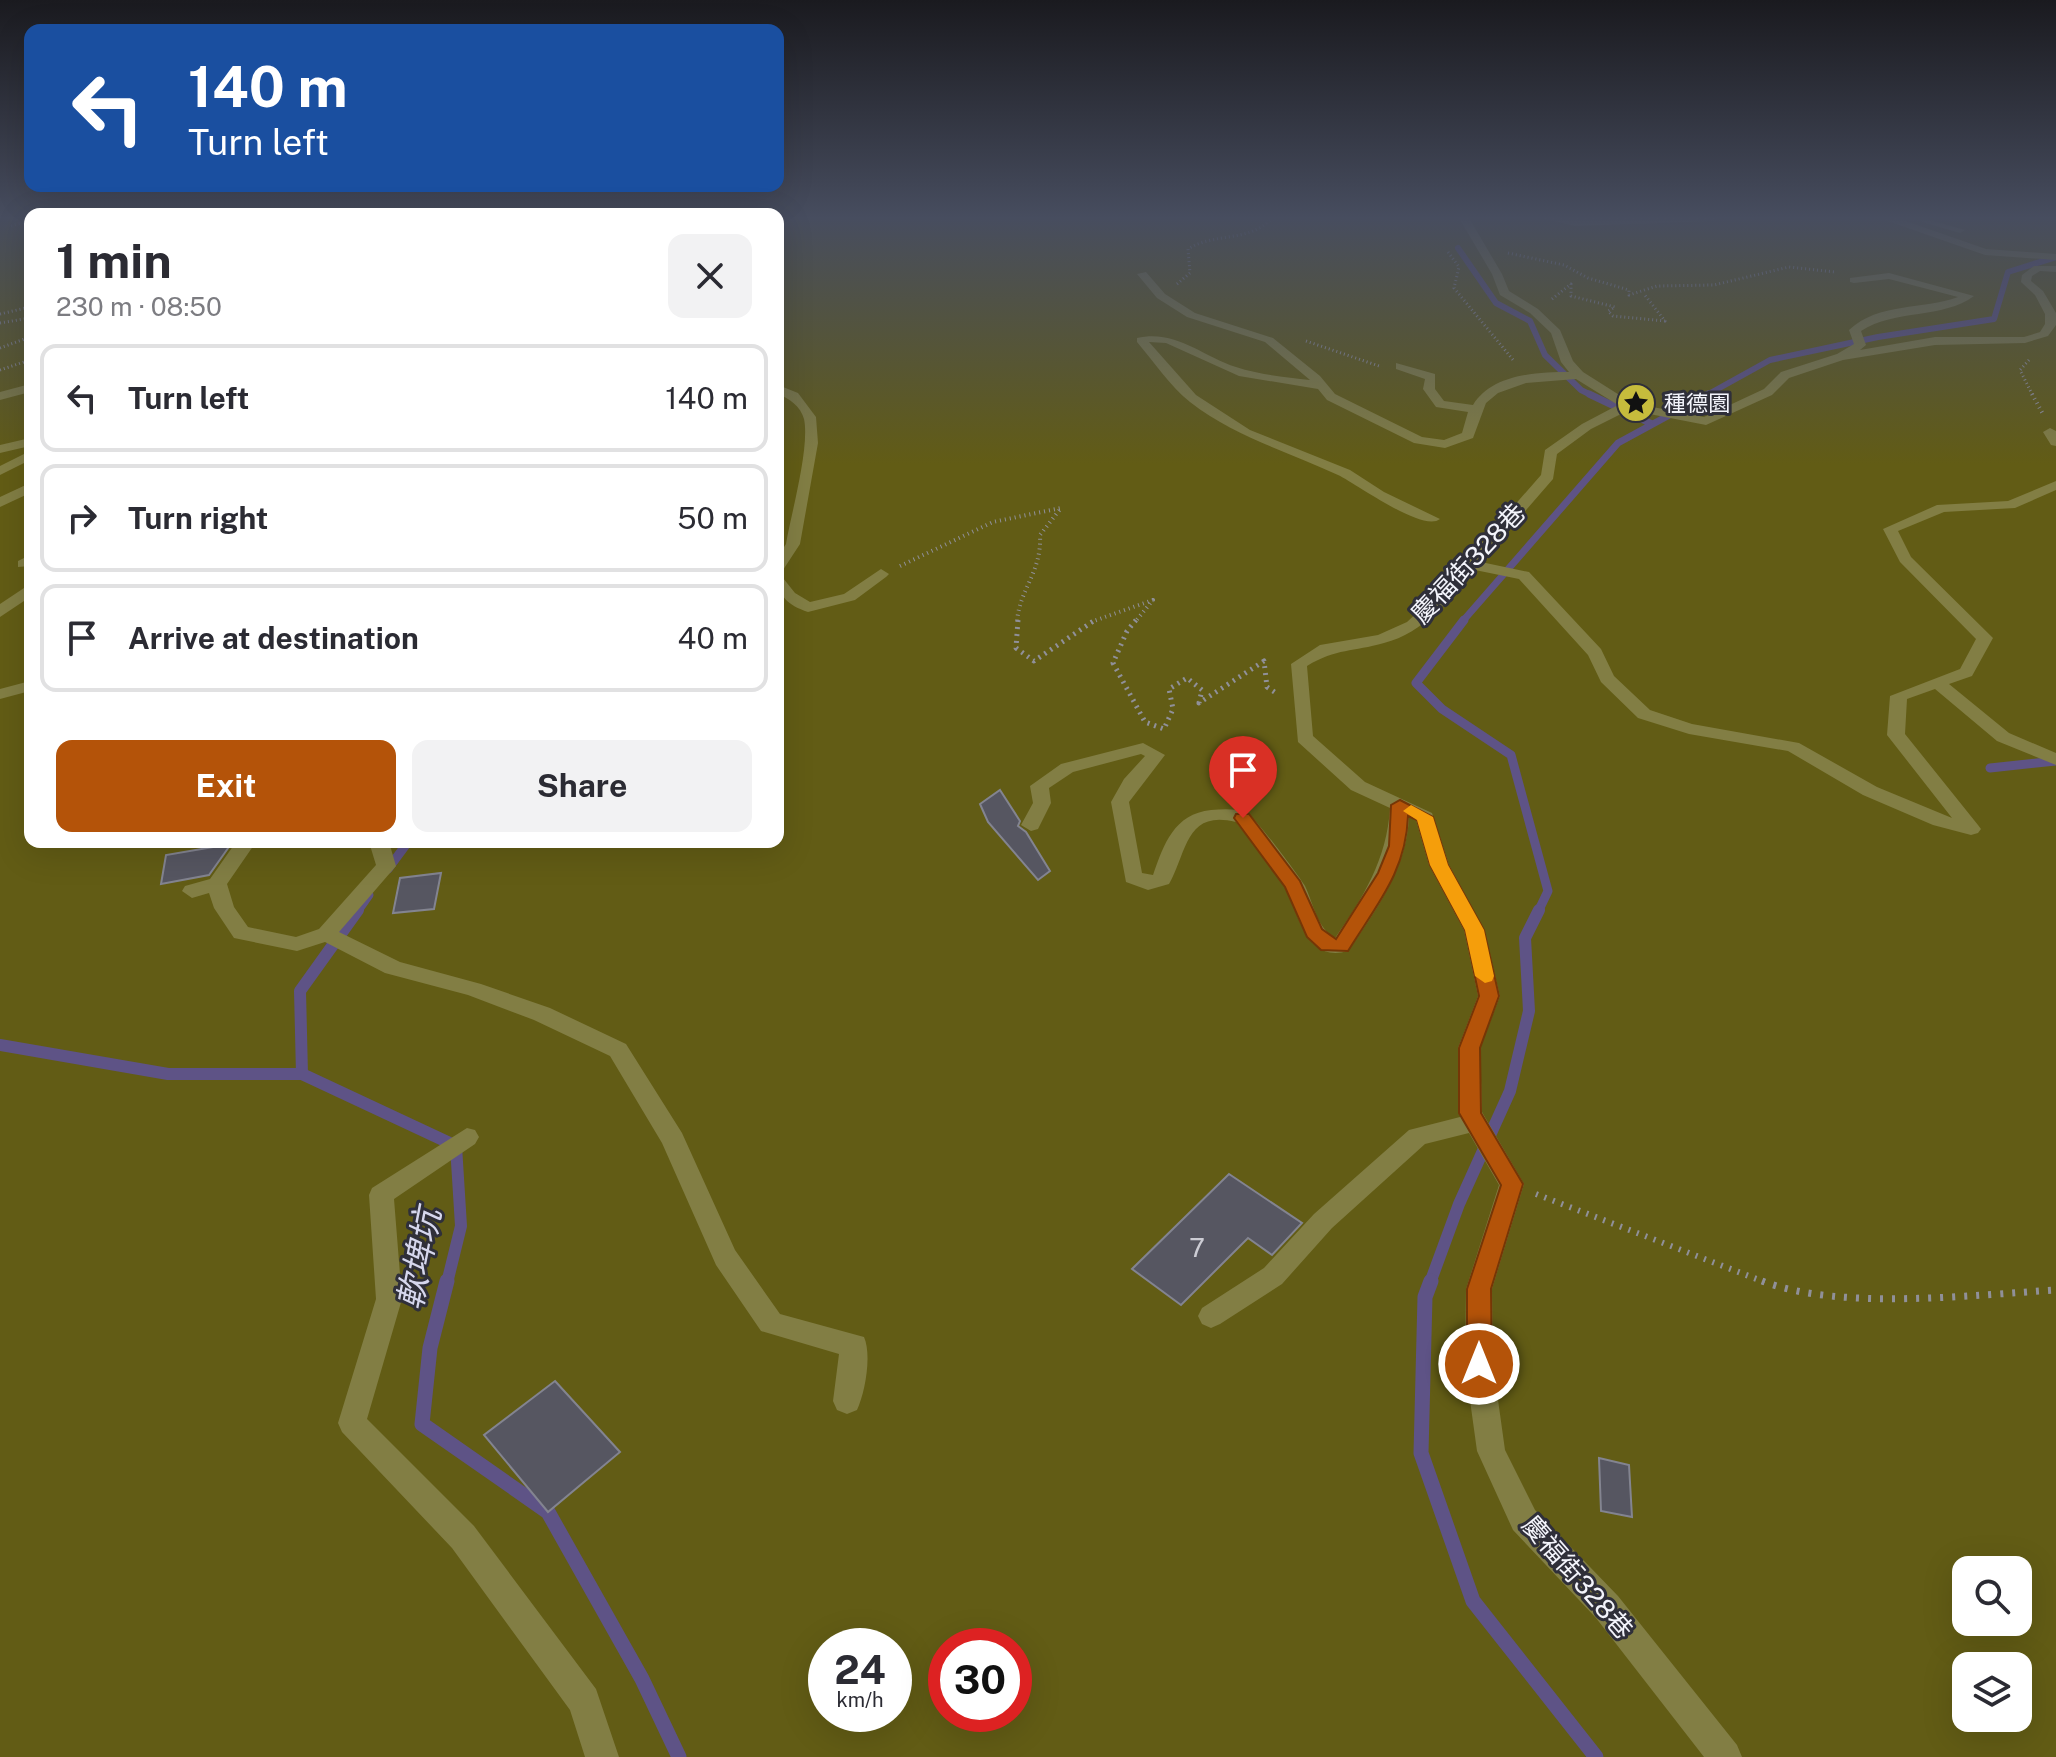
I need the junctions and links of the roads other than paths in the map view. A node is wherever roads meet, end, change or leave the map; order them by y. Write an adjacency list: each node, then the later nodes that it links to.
1 (1168, 300): 8 (street)
2 (1516, 300): 7 (street)
3 (1960, 300): 5 (street)
4 (2043, 300): 5 (street)
5 (1841, 357): 12 (street)
6 (1400, 366): 13 (street)
7 (1578, 375): 12 (street); 13 (street)
8 (1322, 386): 13 (street); 21 (street)
9 (24, 390): 11 (street)
10 (784, 392): 22 (street)
11 (3, 399)
12 (1623, 408): 23 (street, 慶福街328巷)
13 (1475, 409)
14 (24, 443): 15 (street)
15 (0, 449)
16 (24, 458): 17 (street)
17 (0, 471)
18 (2056, 485): 29 (street, 慶福街328巷)
19 (24, 490): 20 (street)
20 (3, 500)
21 (1433, 519)
22 (784, 558)
23 (1470, 564): 29 (street, 慶福街328巷); 33 (street, 慶福街328巷)
24 (881, 574): 25 (street)
25 (784, 589)
26 (24, 594): 28 (street)
27 (24, 609): 28 (street)
28 (0, 613)
29 (1937, 682): 32 (street)
30 (24, 688): 31 (street)
31 (0, 694)
32 (2056, 760)
33 (1400, 805): 34 (street); 40 (street, 慶福街328巷)
34 (1031, 825)
35 (242, 848): 37 (street)
36 (381, 848): 39 (street)
37 (217, 884): 38 (street); 39 (street)
38 (192, 891)
39 (326, 934): 43 (street)
40 (1475, 1122): 42 (street); 45 (street, 慶福街328巷)
41 (467, 1137): 44 (street)
42 (1211, 1316)
43 (847, 1401)
44 (602, 1757)
45 (1725, 1757)

